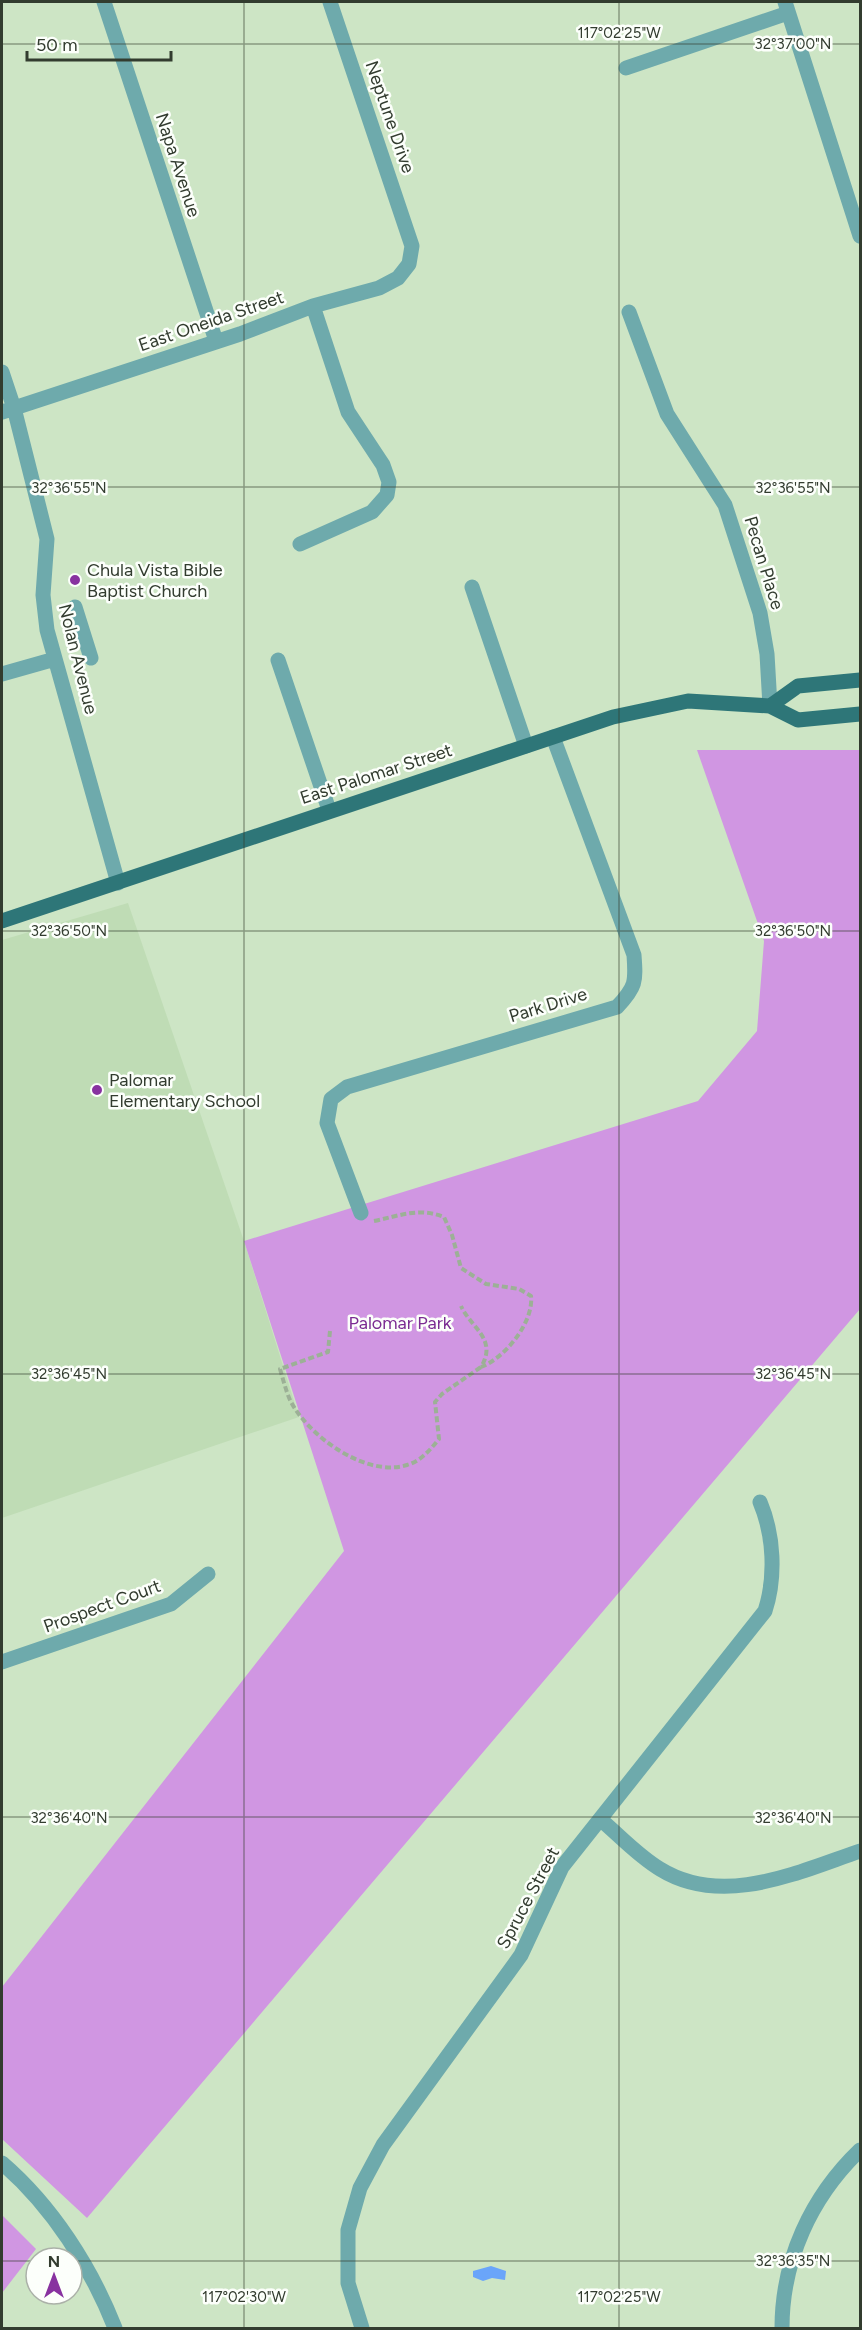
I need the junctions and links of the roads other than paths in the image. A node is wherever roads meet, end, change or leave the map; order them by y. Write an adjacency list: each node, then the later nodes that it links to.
1 (104, 2): 9 (street, Napa Avenue)
2 (330, 2): 6 (street, Neptune Drive)
3 (787, 7): 4 (street); 5 (street)
4 (626, 68)
5 (861, 236)
6 (412, 246): 7 (street, East Oneida Street)
7 (313, 306): 9 (street, East Oneida Street); 12 (street)
8 (629, 312): 20 (street, Pecan Place)
9 (216, 340): 11 (street, East Oneida Street)
10 (2, 372): 11 (street, Nolan Avenue)
11 (8, 410): 16 (street, Nolan Avenue)
12 (300, 544)
13 (472, 587): 23 (street)
14 (75, 607): 15 (street)
15 (91, 658)
16 (55, 659): 18 (street); 25 (street, Nolan Avenue)
17 (278, 660): 24 (street)
18 (2, 674)
19 (861, 680): 20 (main road)
20 (770, 706): 21 (main road, East Palomar Street); 22 (main road, East Palomar Street)
21 (861, 714)
22 (553, 737): 23 (main road, East Palomar Street); 27 (street, Park Drive)
23 (526, 746): 24 (main road, East Palomar Street)
24 (329, 810): 25 (main road, East Palomar Street)
25 (118, 884): 26 (main road, East Palomar Street)
26 (2, 921)
27 (367, 1217)
28 (760, 1502): 31 (street, Spruce Street)
29 (208, 1575): 30 (street, Prospect Court)
30 (2, 1662)
31 (600, 1819): 32 (street); 36 (street, Spruce Street)
32 (861, 1851)
33 (861, 2150): 37 (street)
34 (2, 2163): 35 (street)
35 (115, 2328)
36 (362, 2328)
37 (782, 2328)

